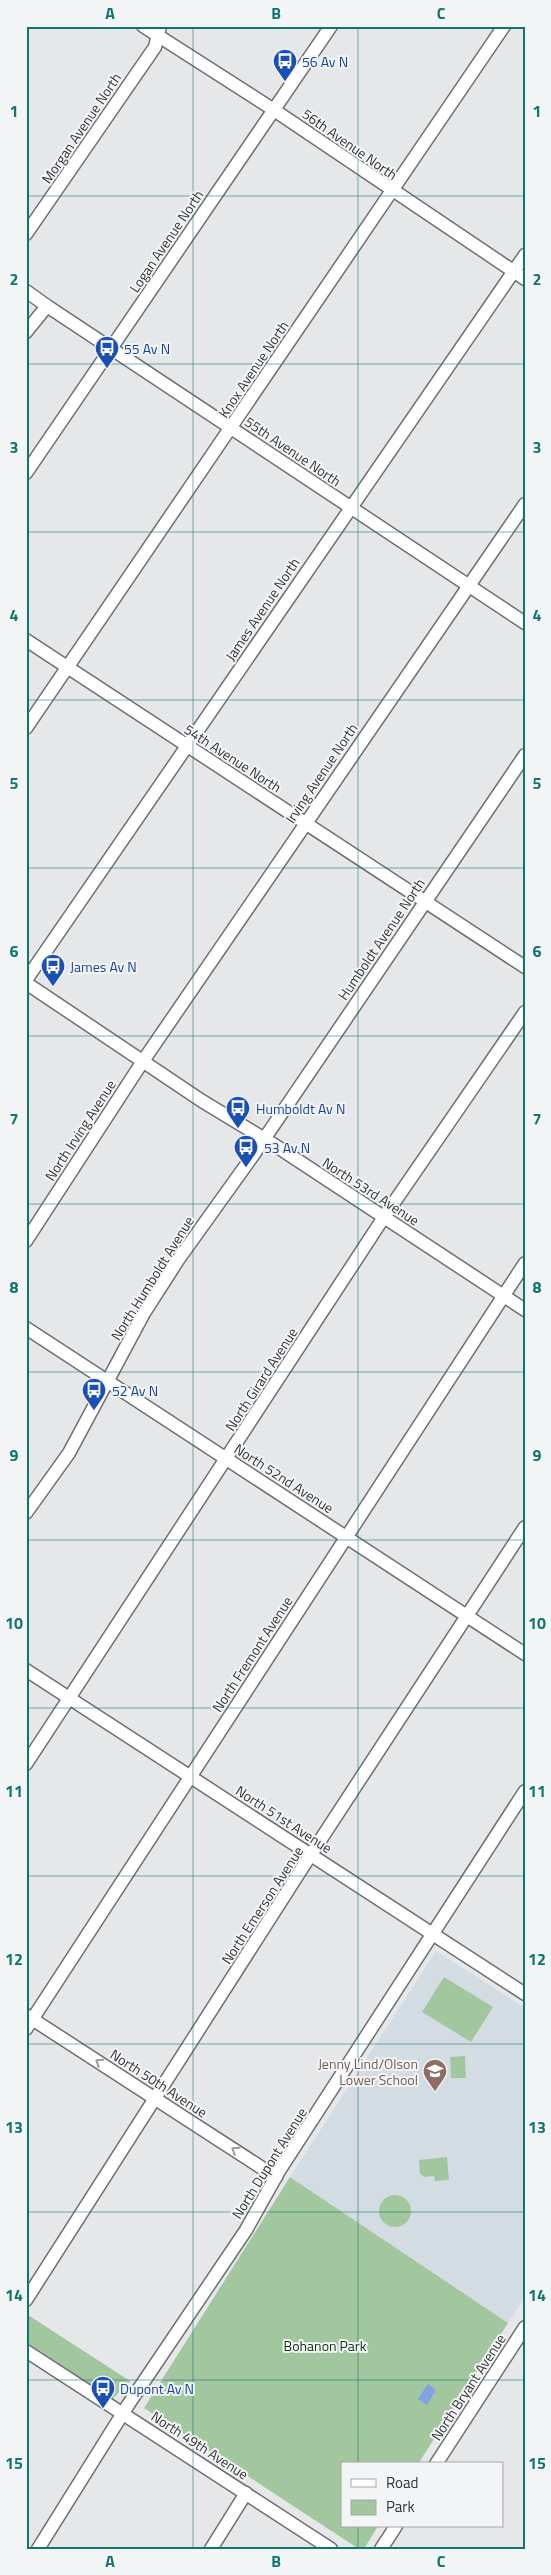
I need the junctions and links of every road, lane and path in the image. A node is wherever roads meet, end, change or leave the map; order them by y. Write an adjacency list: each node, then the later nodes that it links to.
1 (142, 26): 4 (street, 56th Avenue North)
2 (331, 26): 5 (street, Logan Avenue North)
3 (504, 26): 6 (street, Knox Avenue North)
4 (159, 31): 5 (street, 56th Avenue North); 7 (street, Morgan Avenue North)
5 (274, 110): 6 (street, 56th Avenue North); 14 (street, Logan Avenue North)
6 (393, 192): 9 (street, 56th Avenue North); 15 (street, Knox Avenue North)
7 (26, 234)
8 (525, 255): 9 (street, James Avenue North)
9 (514, 272): 10 (street, 56th Avenue North); 18 (street, James Avenue North)
10 (525, 279)
11 (26, 291): 12 (street)
12 (48, 306): 13 (street); 14 (street, 55th Avenue North)
13 (26, 332)
14 (111, 349): 15 (street, 55th Avenue North); 16 (street, Logan Avenue North)
15 (231, 428): 18 (street, 55th Avenue North); 22 (street, Knox Avenue North)
16 (26, 473)
17 (525, 504): 19 (street, Irving Avenue North)
18 (350, 507): 19 (street, 55th Avenue North); 24 (street, James Avenue North)
19 (468, 585): 20 (street, 55th Avenue North); 26 (street, Irving Avenue North)
20 (525, 622)
21 (26, 640): 22 (street, 54th Avenue North)
22 (68, 667): 23 (street, Knox Avenue North); 24 (street, 54th Avenue North)
23 (26, 728)
24 (187, 745): 26 (street, 54th Avenue North); 29 (street, James Avenue North)
25 (525, 755): 27 (street, Humboldt Avenue North)
26 (304, 823): 27 (street, 54th Avenue North); 31 (street, Irving Avenue North)
27 (424, 902): 28 (street, 54th Avenue North); 32 (street, Humboldt Avenue North)
28 (525, 967)
29 (26, 981): 31 (street, North 53rd Avenue)
30 (525, 1012): 33 (street, North Girard Avenue)
31 (143, 1061): 32 (street, North 53rd Avenue); 34 (street, North Irving Avenue)
32 (263, 1140): 33 (street, North 53rd Avenue); 39 (street, North Humboldt Avenue)
33 (384, 1217): 36 (street, North 53rd Avenue); 40 (street, North Girard Avenue)
34 (26, 1241)
35 (525, 1263): 36 (street, North Fremont Avenue)
36 (503, 1295): 37 (street, North 53rd Avenue); 43 (street, North Fremont Avenue)
37 (525, 1310)
38 (26, 1328): 39 (street, North 52nd Avenue)
39 (107, 1381): 40 (street, North 52nd Avenue); 41 (street, North Humboldt Avenue)
40 (226, 1458): 43 (street, North 52nd Avenue); 47 (street, North Girard Avenue)
41 (26, 1513)
42 (525, 1527): 44 (street, North Emerson Avenue)
43 (346, 1537): 44 (street, North 52nd Avenue); 49 (street, North Fremont Avenue)
44 (467, 1615): 45 (street, North 52nd Avenue); 51 (street, North Emerson Avenue)
45 (525, 1654)
46 (26, 1670): 47 (street, North 51st Avenue)
47 (69, 1698): 48 (street, North Girard Avenue); 49 (street, North 51st Avenue)
48 (26, 1764)
49 (191, 1776): 51 (street, North 51st Avenue); 54 (street, North Fremont Avenue)
50 (525, 1791): 52 (street, North Dupont Avenue)
51 (312, 1854): 52 (street, North 51st Avenue); 55 (street, North Emerson Avenue)
52 (432, 1934): 53 (street, North 51st Avenue); 56 (street, North Dupont Avenue)
53 (525, 1994)
54 (28, 2021): 55 (street, North 50th Avenue, one-way to 54)
55 (154, 2098): 56 (street, North 50th Avenue, one-way to 55); 57 (street, North Emerson Avenue)
56 (276, 2177): 60 (street, North Dupont Avenue)
57 (26, 2300)
58 (523, 2332): 61 (street, North Bryant Avenue)
59 (26, 2351): 60 (street, North 49th Avenue)
60 (122, 2413): 62 (street, North 49th Avenue); 64 (street, North Dupont Avenue)
61 (437, 2462)
62 (246, 2493): 65 (street); 66 (street, North 49th Avenue)
63 (395, 2528): 67 (street)
64 (38, 2549)
65 (211, 2549)
66 (331, 2549)
67 (381, 2549)

